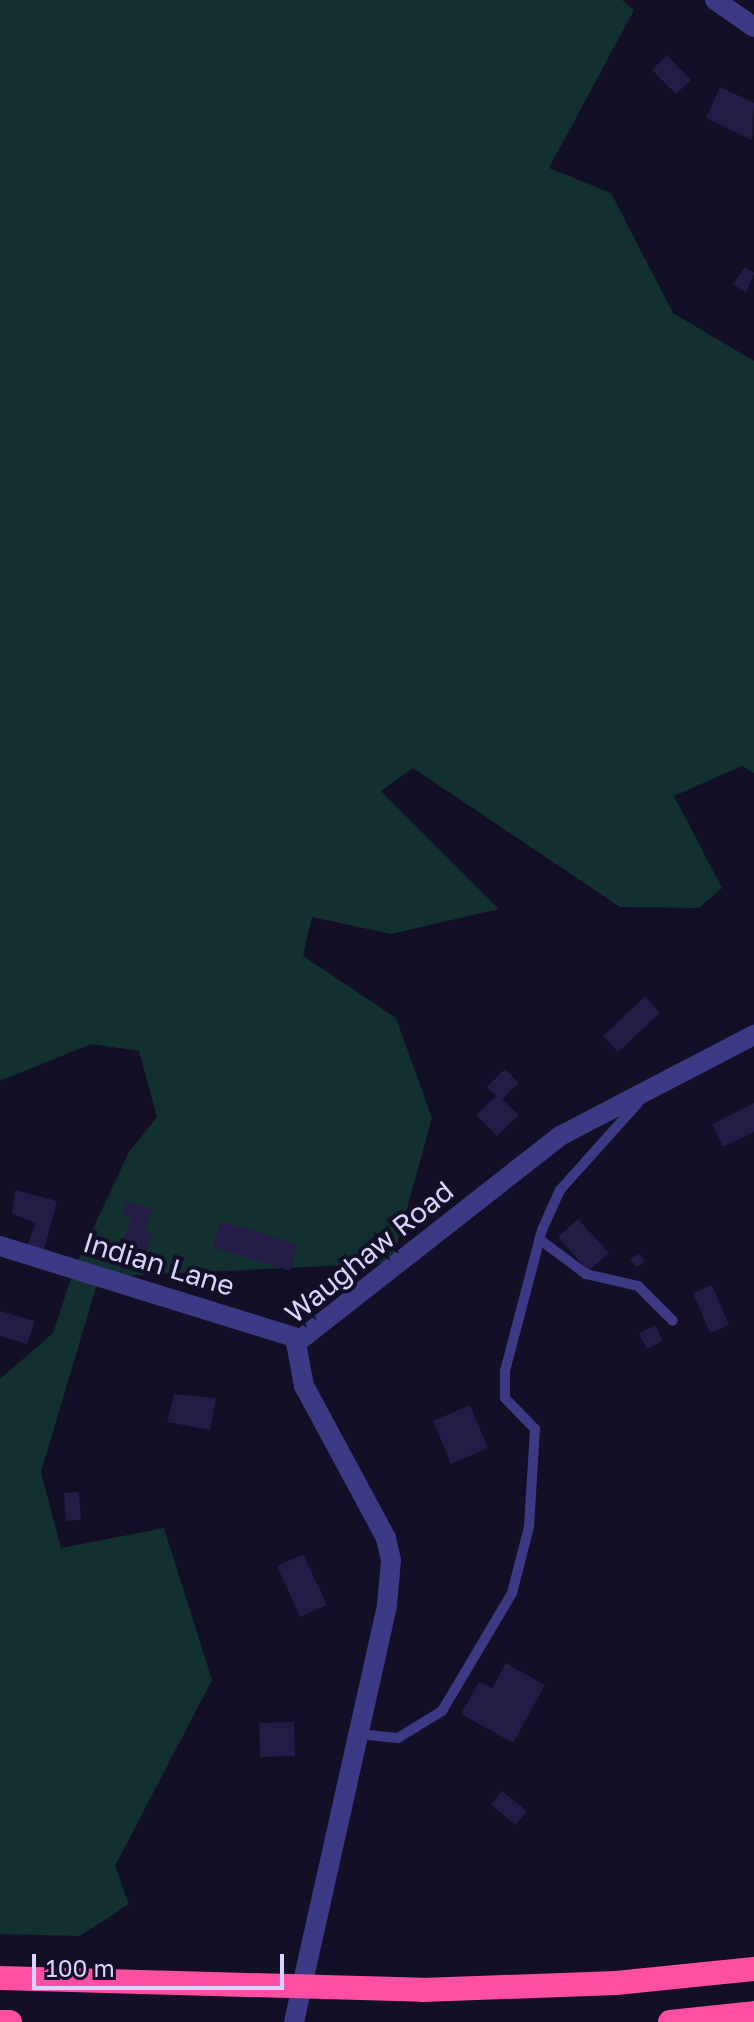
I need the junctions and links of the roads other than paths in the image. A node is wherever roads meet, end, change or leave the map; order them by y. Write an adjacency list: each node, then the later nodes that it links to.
1 (715, 0): 2 (street)
2 (754, 27)
3 (754, 1035): 4 (street, Waughaw Road)
4 (661, 1082): 5 (lane); 8 (street, Waughaw Road)
5 (539, 1239): 7 (lane); 9 (lane)
6 (0, 1246): 8 (street, Indian Lane)
7 (673, 1321)
8 (300, 1339): 9 (street, Waughaw Road)
9 (356, 1734): 15 (street, Waughaw Road)
10 (754, 1969): 11 (highway)
11 (0, 1978)
12 (754, 2013): 16 (highway)
13 (0, 2022): 14 (highway)
14 (10, 2022)
15 (294, 2022)
16 (670, 2022)

